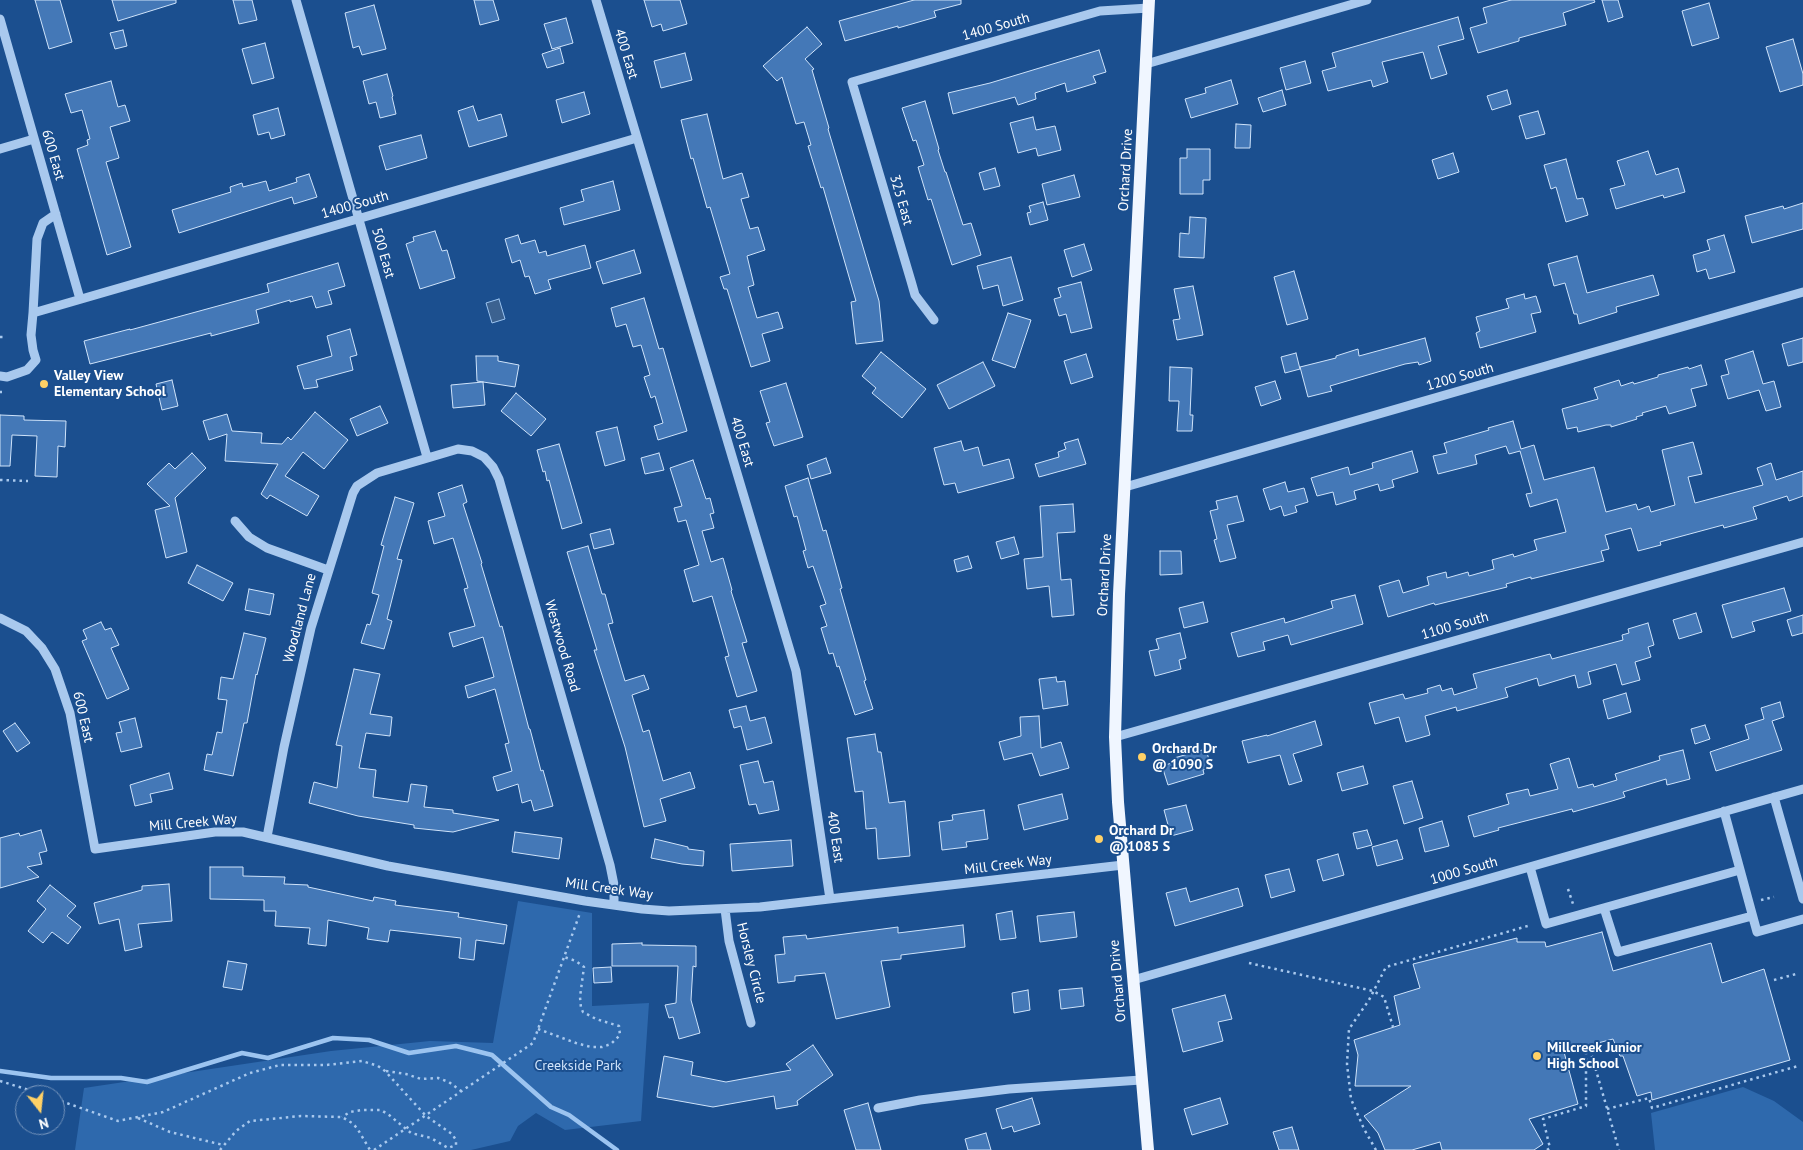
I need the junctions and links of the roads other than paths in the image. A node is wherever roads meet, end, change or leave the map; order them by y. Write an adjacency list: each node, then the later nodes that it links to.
1 (296, 0): 12 (street, 500 East)
2 (596, 0): 8 (street, 400 East)
3 (1367, 0): 6 (street)
4 (1149, 4): 6 (main road, Orchard Drive); 7 (street, 1400 South)
5 (0, 19): 9 (street, 600 East)
6 (1146, 64): 19 (main road, Orchard Drive)
7 (852, 82): 16 (street, 325 East)
8 (637, 138): 12 (street, 1400 South); 34 (street, 400 East)
9 (34, 139): 10 (street); 11 (street, 600 East)
10 (0, 149)
11 (56, 214): 14 (street, 600 East); 15 (street)
12 (359, 218): 14 (street, 1400 South); 18 (street, 500 East)
13 (1803, 292): 19 (street, 1200 South)
14 (80, 299): 15 (street, 1400 South)
15 (33, 313): 17 (street)
16 (934, 320)
17 (0, 376)
18 (428, 457): 22 (street, Woodland Lane); 35 (street, Westwood Road)
19 (1125, 487): 24 (main road, Orchard Drive)
20 (235, 521): 22 (street)
21 (1803, 542): 24 (street, 1100 South)
22 (328, 570): 28 (street, Woodland Lane)
23 (0, 618): 29 (street, 600 East)
24 (1115, 737): 30 (main road, Orchard Drive)
25 (1803, 789): 26 (street, 1000 South)
26 (1774, 797): 27 (street, 1000 South); 33 (street)
27 (1724, 811): 31 (street, 1000 South); 32 (street)
28 (267, 837): 29 (street, Mill Creek Way); 35 (street, Mill Creek Way)
29 (95, 848)
30 (1123, 865): 34 (street, Mill Creek Way); 40 (main road, Orchard Drive)
31 (1530, 867): 36 (street); 40 (street, 1000 South)
32 (1740, 870): 36 (street); 38 (street)
33 (1803, 898)
34 (830, 899): 37 (street, Mill Creek Way)
35 (614, 905): 37 (street, Mill Creek Way)
36 (1604, 908): 38 (street)
37 (725, 910): 41 (street, Horsley Circle)
38 (1752, 916): 39 (street)
39 (1803, 919)
40 (1133, 980): 42 (main road, Orchard Drive)
41 (751, 1023)
42 (1141, 1080): 43 (street); 44 (main road, Orchard Drive)
43 (878, 1108)
44 (1148, 1150)

